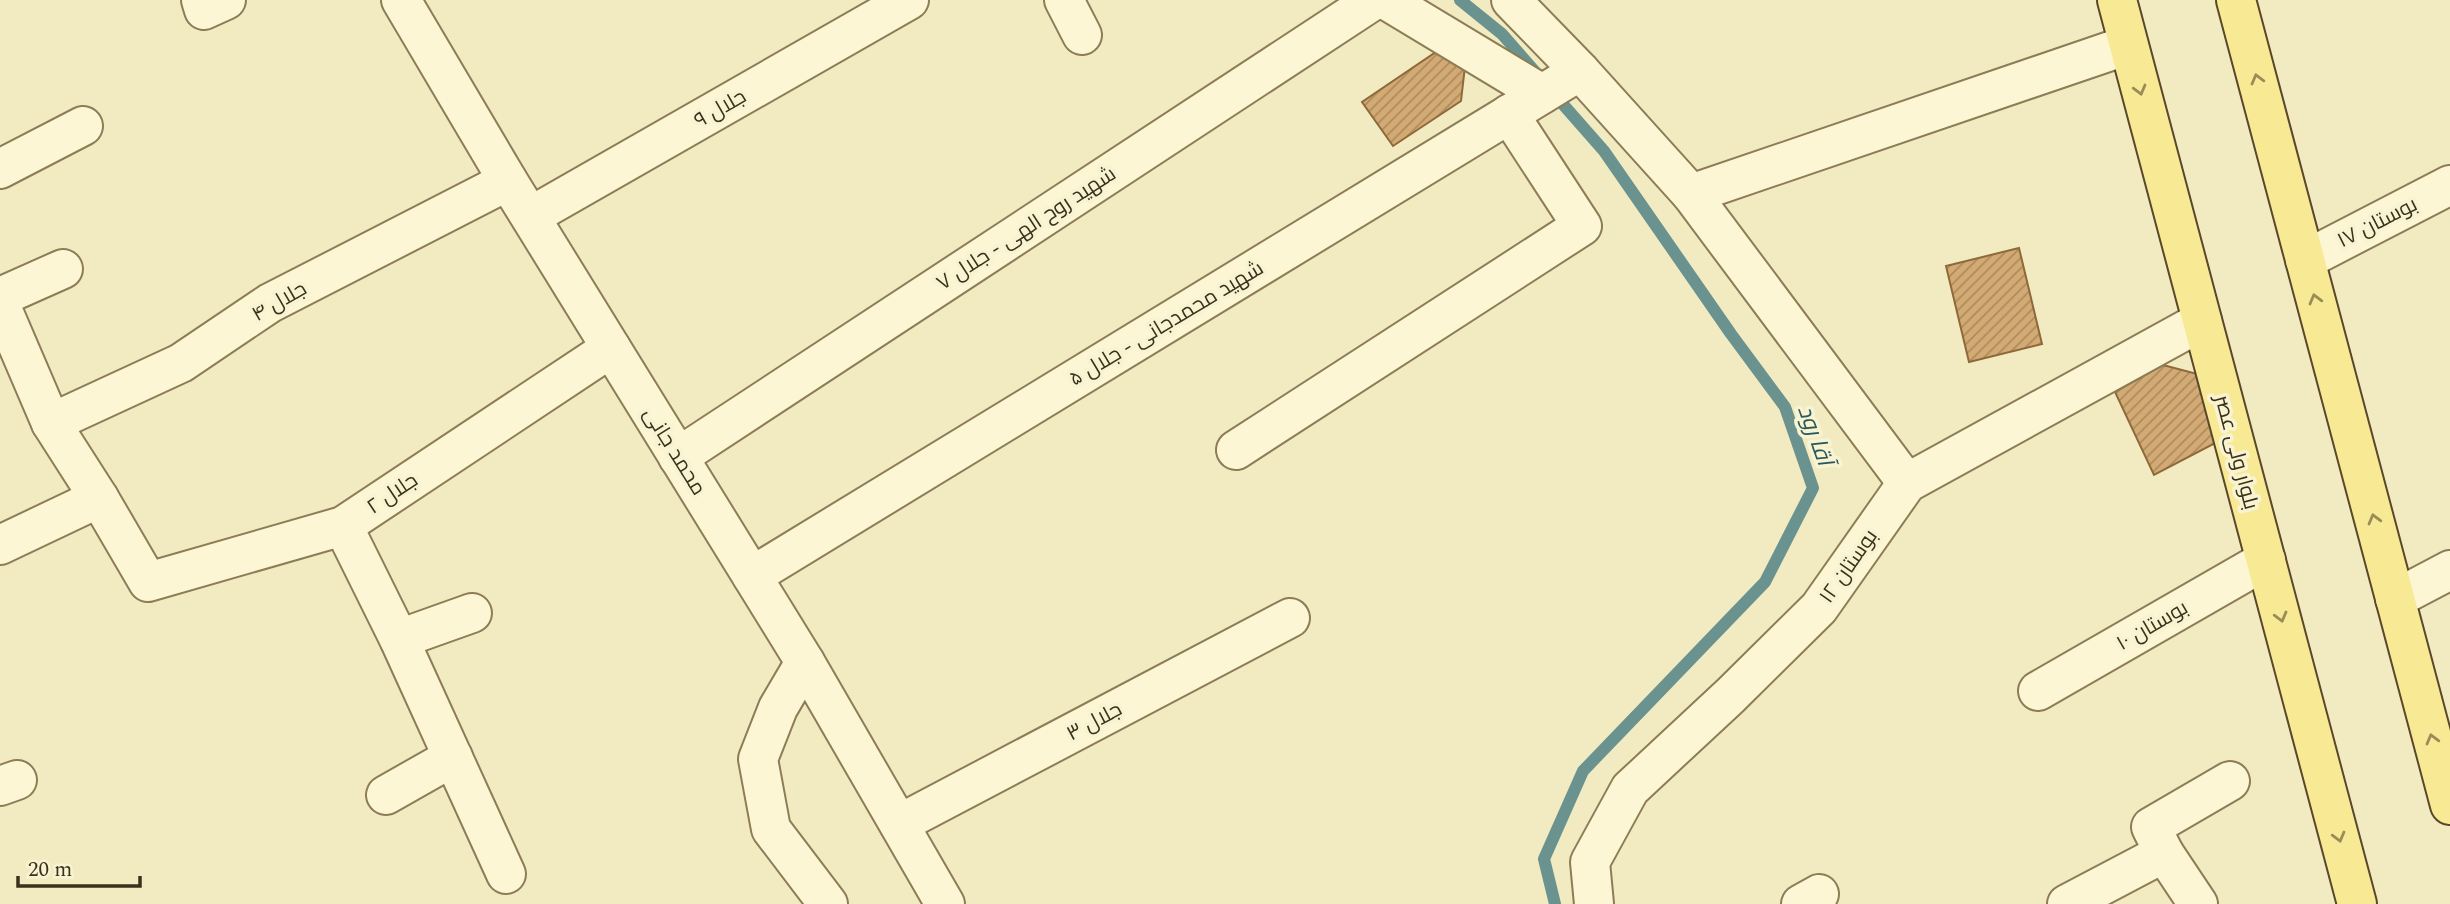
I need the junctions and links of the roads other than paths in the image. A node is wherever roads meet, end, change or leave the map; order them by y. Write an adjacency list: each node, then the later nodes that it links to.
1 (201, 0): 2 (street)
2 (226, 0)
3 (401, 0): 18 (street, محمد جانی)
4 (909, 0): 21 (street, جلال ۹)
5 (1064, 0): 11 (street)
6 (1374, 0): 30 (street, شهید روح الهی - جلال ۷)
7 (1386, 0): 14 (street)
8 (1511, 0): 13 (street)
9 (2116, 0): 12 (main road, بلوار ولی عصر)
10 (2236, 0): 22 (main road, one-way to 10)
11 (1082, 35)
12 (2128, 45): 20 (street); 26 (main road, بلوار ولی عصر, one-way to 26)
13 (1580, 71): 14 (street, شهید محمدجانی - جلال ۵); 20 (street)
14 (1542, 94): 15 (street, شهید محمدجانی - جلال ۵)
15 (1509, 114): 29 (street); 37 (street, شهید محمدجانی - جلال ۵)
16 (83, 127): 17 (street)
17 (0, 169)
18 (508, 181): 21 (street, محمد جانی); 28 (street, جلال ۴)
19 (2450, 185): 22 (street, بوستان ۱۷)
20 (1691, 194): 31 (street)
21 (531, 216): 27 (street, محمد جانی)
22 (2305, 260): 38 (main road, one-way to 22)
23 (64, 269): 24 (street)
24 (0, 297)
25 (0, 303): 28 (street)
26 (2202, 321): 31 (street, بوستان ۱۲); 35 (main road, بلوار ولی عصر)
27 (611, 348): 30 (street, محمد جانی); 33 (street, جلال ۲)
28 (51, 423): 32 (street)
29 (1236, 450)
30 (678, 457): 37 (street, محمد جانی)
31 (1907, 482): 53 (street, بوستان ۱۲)
32 (99, 498): 33 (street, جلال ۲); 34 (street)
33 (343, 526): 41 (street)
34 (0, 545)
35 (2266, 560): 43 (street, بوستان ۱۰); 56 (main road, بلوار ولی عصر, one-way to 56)
36 (2450, 570): 38 (street)
37 (752, 576): 42 (street, محمد جانی)
38 (2395, 599): 47 (main road, one-way to 38)
39 (472, 614): 41 (street)
40 (1290, 618): 48 (street, جلال ۳)
41 (399, 639): 44 (street)
42 (805, 662): 48 (street, محمد جانی); 51 (street)
43 (2038, 691)
44 (453, 757): 46 (street); 50 (street)
45 (2230, 781): 49 (street)
46 (386, 795)
47 (2450, 805)
48 (899, 824): 52 (street, محمد جانی)
49 (2164, 853): 54 (street); 55 (street)
50 (506, 874)
51 (828, 904)
52 (945, 904)
53 (1594, 904)
54 (2067, 904)
55 (2198, 904)
56 (2357, 904)

